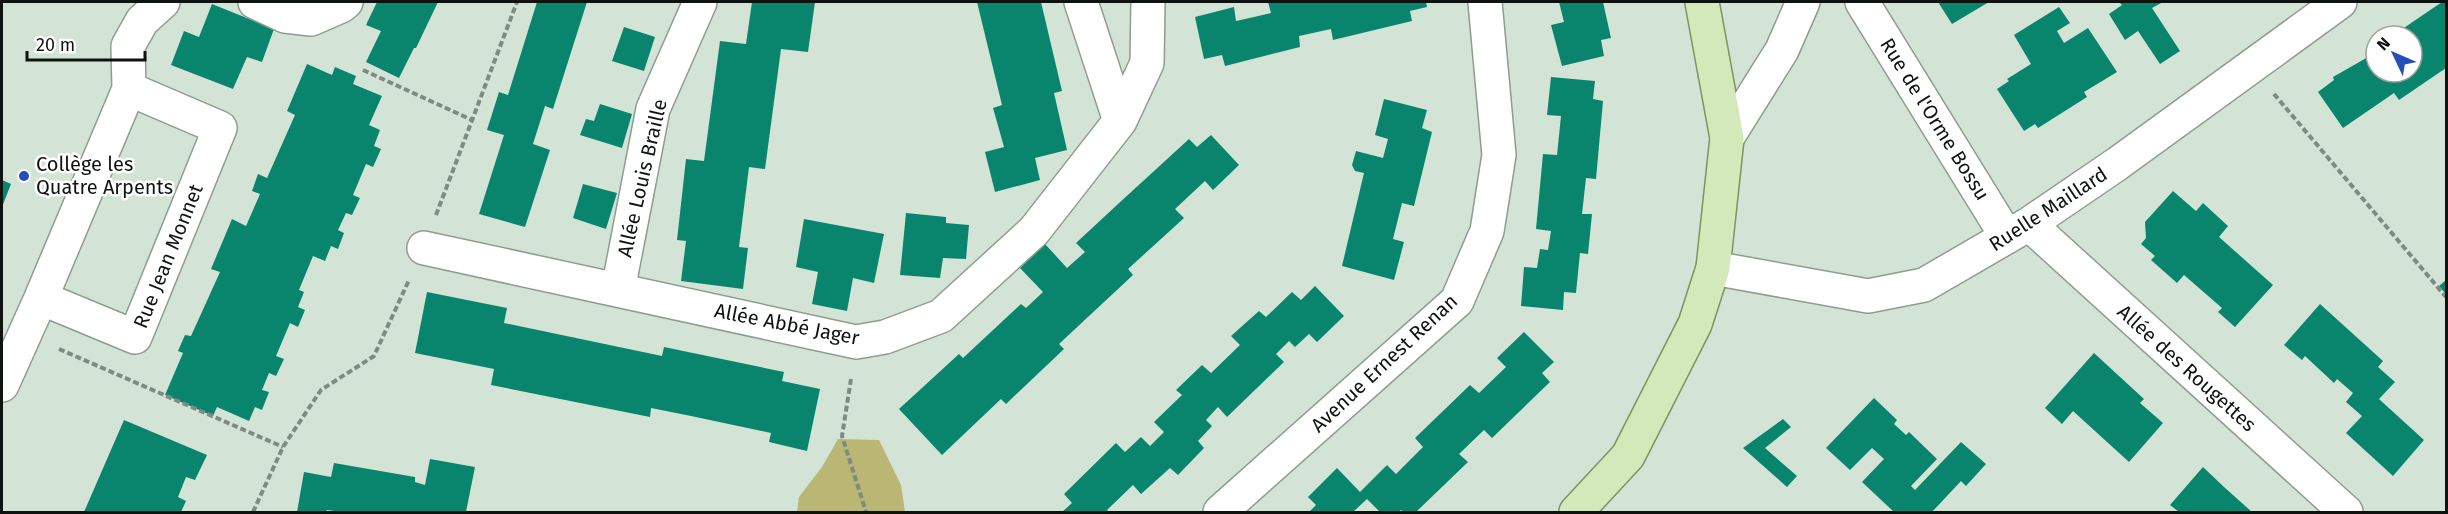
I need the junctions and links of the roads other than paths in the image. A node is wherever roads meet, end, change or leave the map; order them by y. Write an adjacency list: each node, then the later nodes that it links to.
1 (163, 2): 12 (street)
2 (255, 2): 3 (street)
3 (345, 2)
4 (700, 2): 18 (street, Allée Louis Braille)
5 (1081, 2): 13 (street)
6 (1148, 2): 13 (street, Allée Abbé Jager)
7 (1485, 2): 21 (street, Avenue Ernest Renan)
8 (1702, 2): 14 (main road)
9 (1803, 2): 14 (street)
10 (1862, 2): 15 (street, Rue de l'Orme Bossu)
11 (2340, 2): 15 (street, Ruelle Maillard)
12 (129, 89): 19 (street); 19 (street, Rue Jean Monnet)
13 (1120, 121): 18 (street, Allée Abbé Jager)
14 (1727, 138): 17 (main road)
15 (2018, 231): 17 (street, Ruelle Maillard); 23 (street, Allée des Rougettes)
16 (424, 248): 18 (street, Allée Abbé Jager)
17 (1713, 268): 22 (main road)
18 (618, 290)
19 (41, 298): 20 (street)
20 (2, 385)
21 (1220, 513)
22 (1576, 513)
23 (2346, 513)

